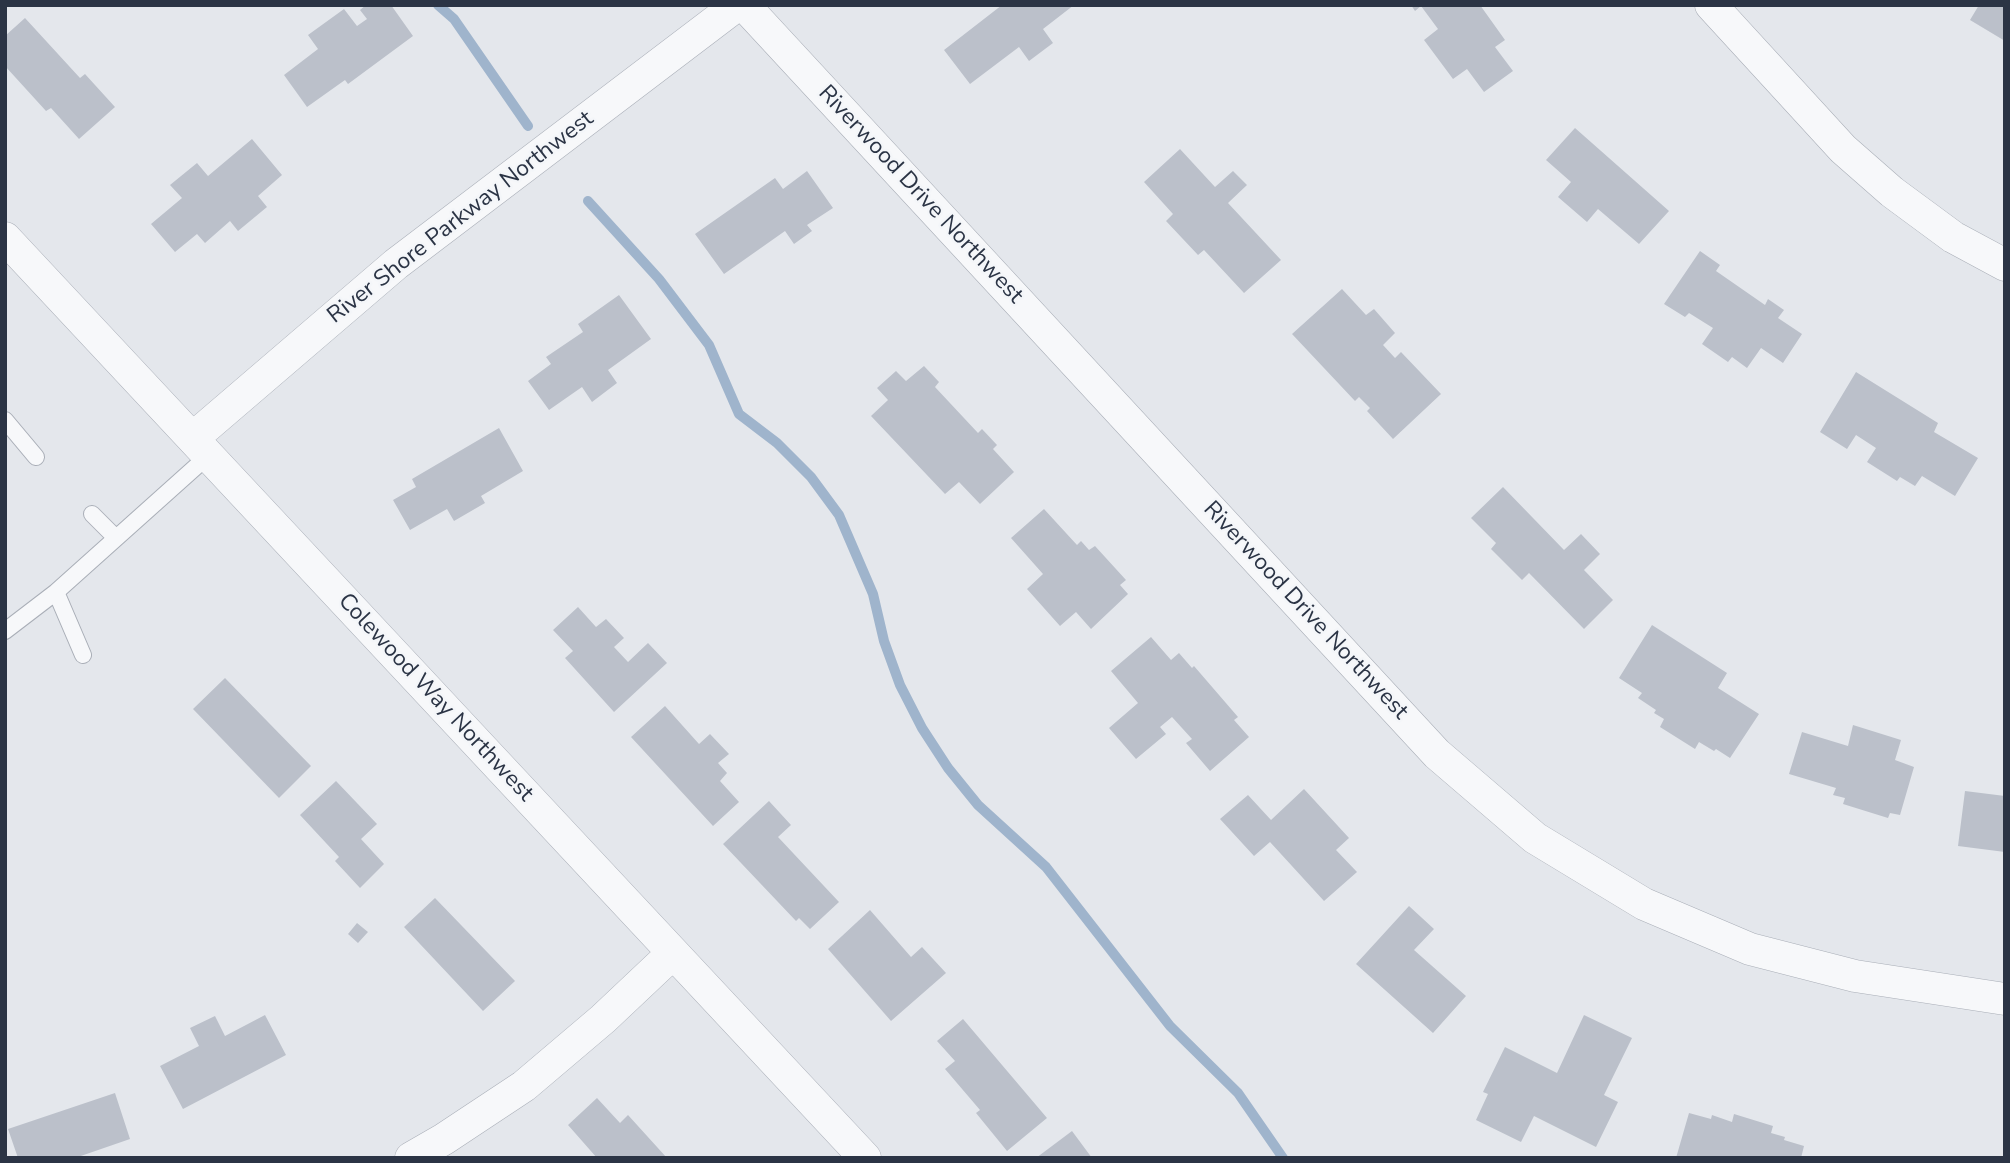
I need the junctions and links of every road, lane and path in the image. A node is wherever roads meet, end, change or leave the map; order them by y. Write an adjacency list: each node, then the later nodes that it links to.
1 (737, 5): 7 (street, River Shore Parkway Northwest)
2 (744, 5): 15 (street, Riverwood Drive Northwest)
3 (1710, 5): 5 (street)
4 (5, 238): 7 (street, Colewood Way Northwest)
5 (2005, 265)
6 (5, 419): 8 (lane)
7 (201, 447): 10 (lane); 14 (street, Colewood Way Northwest)
8 (36, 457)
9 (92, 514): 10 (lane)
10 (116, 538): 11 (lane)
11 (56, 592): 12 (lane); 13 (lane)
12 (5, 631)
13 (83, 655)
14 (673, 953): 16 (street); 17 (street, Colewood Way Northwest)
15 (2005, 999)
16 (411, 1158)
17 (865, 1158)

